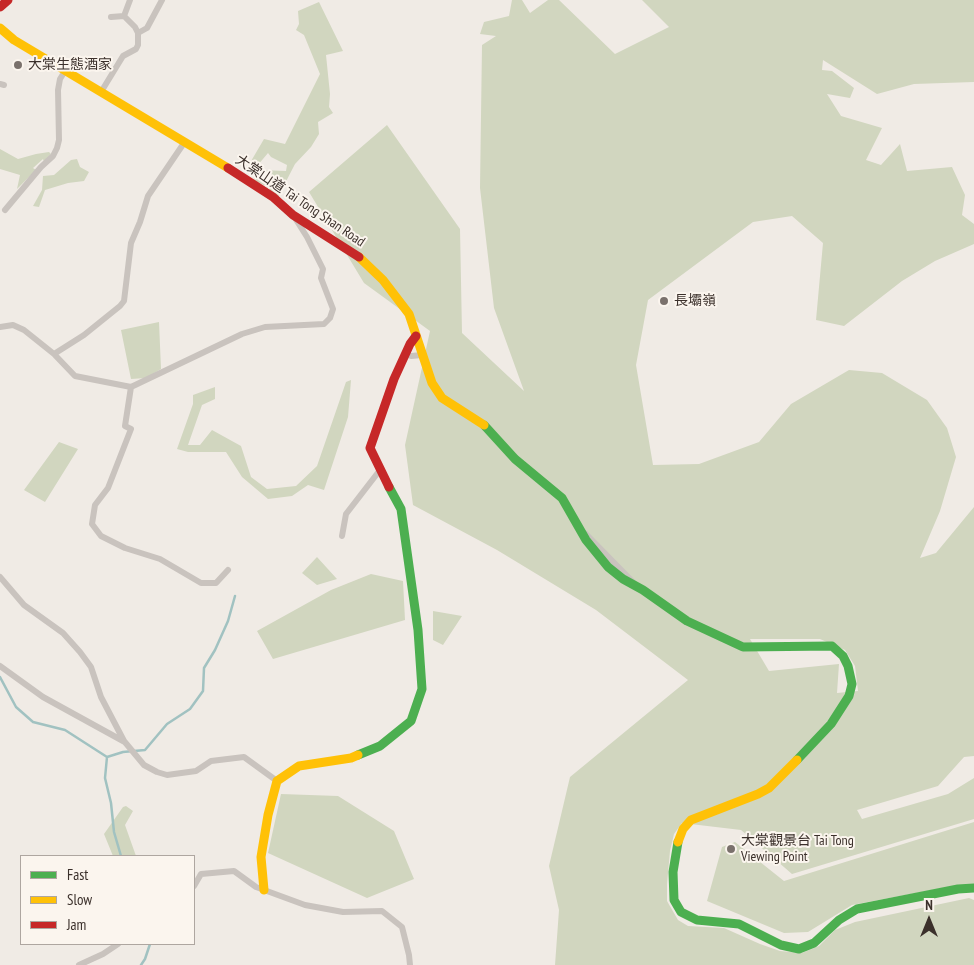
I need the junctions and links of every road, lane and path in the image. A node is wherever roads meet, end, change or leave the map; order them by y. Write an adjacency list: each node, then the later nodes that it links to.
1 (8, 0): 4 (street)
2 (130, 0): 5 (street)
3 (162, 0): 8 (street)
4 (0, 7)
5 (124, 16): 6 (street); 8 (street)
6 (111, 17)
7 (0, 28): 9 (street, 大棠山道 Tai Tong Shan Road)
8 (138, 33): 10 (street)
9 (65, 70): 10 (street, 大棠山道 Tai Tong Shan Road); 12 (street)
10 (101, 92): 11 (street, 大棠山道 Tai Tong Shan Road)
11 (184, 143): 13 (street, 大棠山道 Tai Tong Shan Road); 16 (street)
12 (5, 210)
13 (293, 214): 15 (street, 大棠山道 Tai Tong Shan Road); 19 (street)
14 (0, 327): 16 (street)
15 (416, 336): 17 (street); 18 (street, 大棠山道 Tai Tong Shan Road)
16 (54, 354): 19 (street)
17 (405, 354): 18 (street); 20 (street)
18 (422, 354): 28 (street, 大棠山道 Tai Tong Shan Road)
19 (131, 387): 22 (street)
20 (380, 470): 21 (street); 26 (street)
21 (342, 536)
22 (228, 570)
23 (0, 577): 25 (street)
24 (0, 666): 25 (street)
25 (124, 741): 26 (street)
26 (277, 781): 29 (street)
27 (195, 884): 29 (street)
28 (974, 888)
29 (264, 890): 32 (street)
30 (116, 945): 31 (street)
31 (79, 965)
32 (410, 965)

